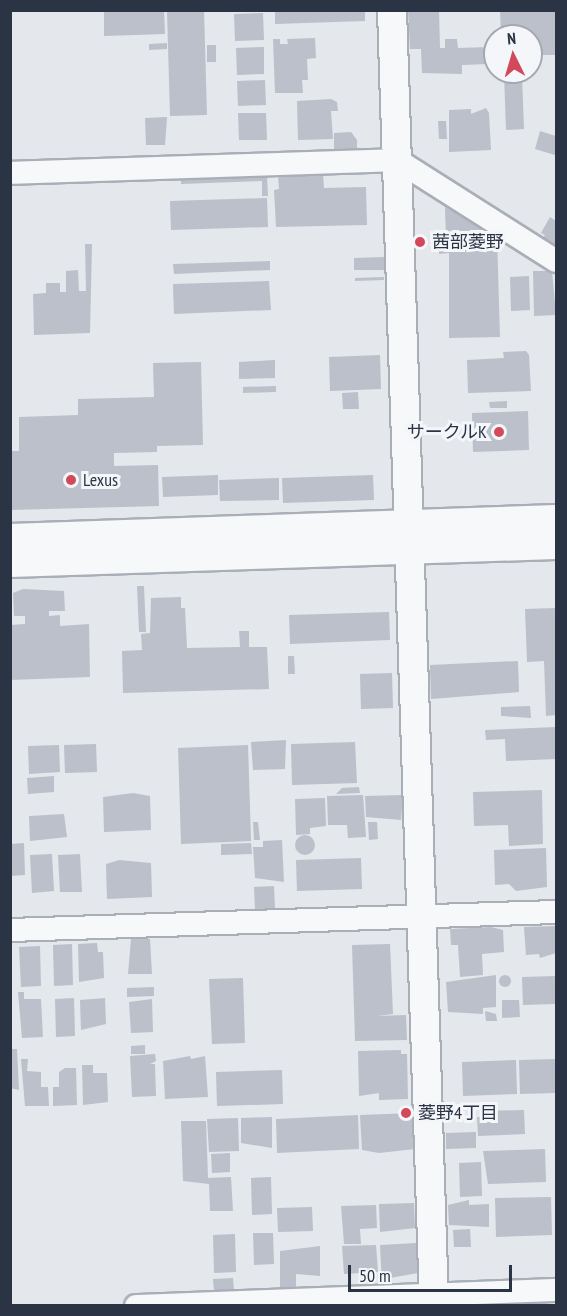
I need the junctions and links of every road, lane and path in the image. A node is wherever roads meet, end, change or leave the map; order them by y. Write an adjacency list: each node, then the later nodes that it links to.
1 (392, 10): 2 (street)
2 (397, 160): 3 (street); 4 (street); 6 (street)
3 (10, 173)
4 (556, 261)
5 (556, 519): 6 (street)
6 (412, 537): 7 (street); 8 (street); 9 (street); 11 (street)
7 (10, 538)
8 (556, 545)
9 (10, 563)
10 (556, 912): 11 (street)
11 (422, 916): 12 (street); 14 (street)
12 (10, 930)
13 (556, 1290): 14 (street)
14 (434, 1300): 15 (street)
15 (136, 1305)

